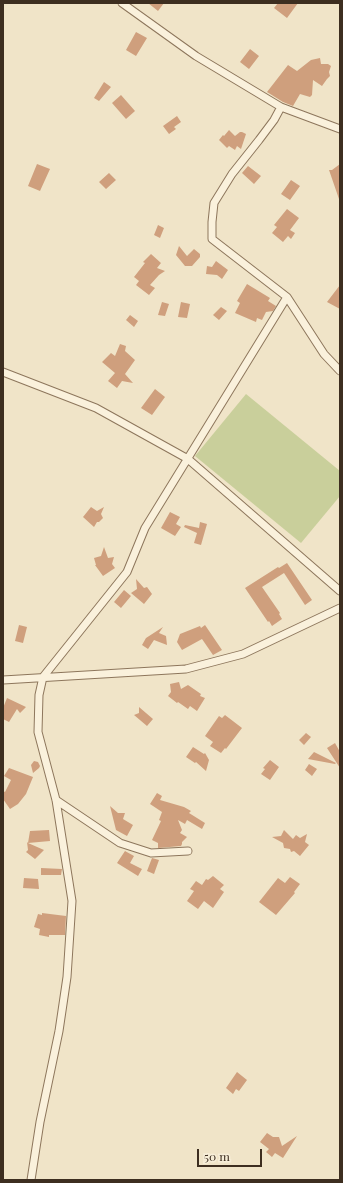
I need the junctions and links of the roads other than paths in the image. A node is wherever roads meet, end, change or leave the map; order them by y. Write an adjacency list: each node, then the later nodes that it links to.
1 (122, 3): 2 (street)
2 (281, 108): 3 (street); 4 (street)
3 (340, 129)
4 (287, 297): 5 (street); 7 (street)
5 (340, 371)
6 (3, 372): 7 (street)
7 (188, 459): 8 (street); 10 (street)
8 (340, 592)
9 (340, 608): 10 (street)
10 (43, 677): 11 (street); 12 (street)
11 (3, 680)
12 (56, 800): 13 (street); 14 (street)
13 (188, 851)
14 (31, 1180)

